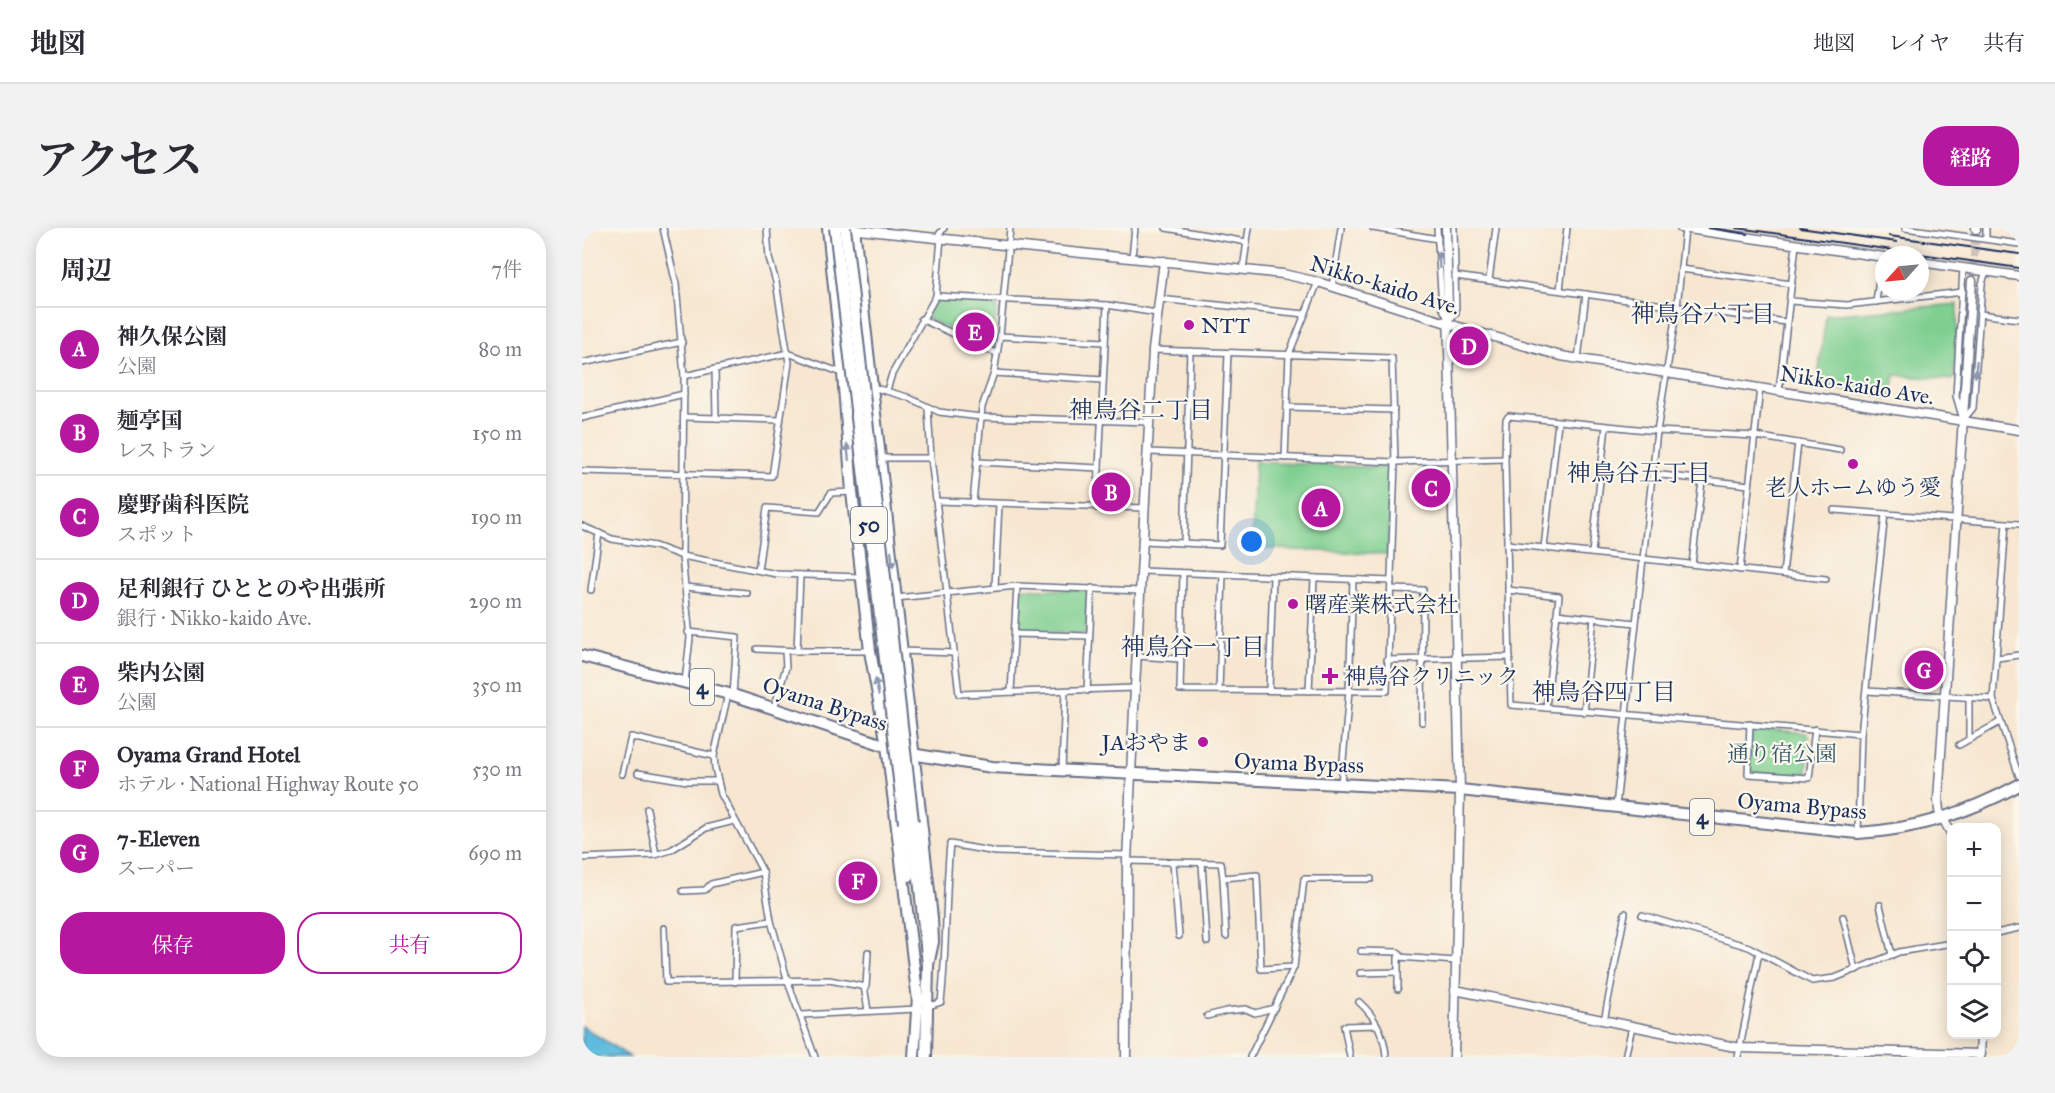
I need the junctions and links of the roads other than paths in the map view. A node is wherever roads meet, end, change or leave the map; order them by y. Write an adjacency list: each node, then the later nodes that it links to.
1 (663, 228): 64 (street)
2 (767, 228): 68 (street)
3 (828, 228): 76 (highway)
4 (835, 228): 226 (highway, 50, bridge)
5 (849, 228): 24 (street, Nikko-kaido Ave.); 80 (highway); 226 (highway, 50, bridge)
6 (944, 228): 24 (street)
7 (1010, 228): 28 (street)
8 (1135, 228): 32 (street)
9 (1166, 228): 27 (street)
10 (1248, 228): 27 (street)
11 (1341, 228): 45 (street)
12 (1373, 228): 25 (street)
13 (1437, 228): 25 (street)
14 (1446, 228): 61 (street)
15 (1454, 228): 39 (street)
16 (1496, 228): 41 (street)
17 (1567, 228): 46 (street)
18 (1683, 228): 30 (street); 37 (street)
19 (1905, 228): 22 (street)
20 (1964, 228): 23 (street)
21 (1986, 228): 26 (street)
22 (1922, 229): 23 (street)
23 (1962, 236): 26 (street)
24 (939, 237): 28 (street, Nikko-kaido Ave.); 49 (street)
25 (1438, 239): 61 (street, one-way to 25)
26 (1986, 239): 29 (street)
27 (1247, 242): 36 (street)
28 (1009, 244): 32 (street, Nikko-kaido Ave.); 51 (street)
29 (2019, 244)
30 (1796, 245): 31 (street); 44 (street)
31 (1875, 256)
32 (1132, 257): 33 (street, Nikko-kaido Ave.)
33 (1164, 261): 36 (street, Nikko-kaido Ave.); 50 (street)
34 (1929, 263): 35 (street)
35 (1963, 268): 38 (street); 47 (street)
36 (1243, 269): 43 (street, Nikko-kaido Ave.)
37 (1681, 269): 44 (street); 55 (street)
38 (1986, 271): 40 (street); 58 (street)
39 (1455, 276): 41 (street); 61 (street)
40 (2019, 276)
41 (1488, 280): 46 (street)
42 (1972, 281): 93 (street)
43 (1318, 282): 45 (street, Nikko-kaido Ave.); 57 (street)
44 (1792, 284): 52 (street)
45 (1332, 286): 61 (street, Nikko-kaido Ave.)
46 (1560, 290): 48 (street)
47 (1963, 292): 53 (street); 93 (street)
48 (1586, 294): 55 (street); 72 (street)
49 (936, 296): 51 (street); 59 (street)
50 (1159, 299): 56 (street); 57 (street)
51 (1003, 300): 54 (street); 63 (street)
52 (1790, 301): 53 (street); 62 (street)
53 (1876, 302)
54 (1107, 305): 56 (street); 65 (street)
55 (1677, 307): 62 (street); 77 (street)
56 (1157, 313): 66 (street)
57 (1305, 314): 71 (street)
58 (1980, 315): 60 (street); 93 (street, one-way to 93)
59 (921, 319): 70 (street); 82 (street)
60 (2019, 319)
61 (1449, 322): 72 (street, Nikko-kaido Ave.); 110 (street)
62 (1786, 322): 83 (street)
63 (1000, 336): 65 (street); 70 (street)
64 (682, 342): 73 (street); 78 (street)
65 (1104, 342): 79 (street)
66 (1153, 350): 67 (street); 95 (street)
67 (1190, 351): 69 (street); 104 (street)
68 (788, 353): 74 (street); 76 (street); 92 (street)
69 (1228, 353): 71 (street); 105 (street)
70 (996, 354): 75 (street)
71 (1289, 354): 85 (street); 87 (street)
72 (1578, 359): 77 (street, Nikko-kaido Ave.)
73 (582, 363)
74 (715, 369): 78 (street); 91 (street)
75 (994, 373): 79 (street); 89 (street)
76 (843, 374): 119 (highway, one-way to 76)
77 (1666, 374): 81 (street, Nikko-kaido Ave.); 99 (street)
78 (684, 376): 84 (street)
79 (1103, 380): 94 (street)
80 (872, 387): 82 (street); 106 (highway)
81 (1760, 388): 83 (street, Nikko-kaido Ave.); 100 (street)
82 (886, 390): 86 (street)
83 (1779, 391): 93 (street, Nikko-kaido Ave.)
84 (684, 394): 88 (street); 90 (street)
85 (1287, 407): 87 (street); 108 (street)
86 (928, 408): 89 (street); 107 (street)
87 (1394, 410): 112 (street)
88 (684, 417): 91 (street); 115 (street)
89 (981, 417): 94 (street); 111 (street)
90 (582, 418)
91 (716, 418): 92 (street)
92 (780, 420): 115 (street)
93 (1963, 420): 98 (street, Nikko-kaido Ave.); 127 (street)
94 (1102, 421): 95 (street); 113 (street)
95 (1150, 422): 103 (street)
96 (1558, 422): 97 (street); 109 (street); 135 (street)
97 (1606, 426): 99 (street); 136 (street)
98 (2019, 430)
99 (1657, 431): 100 (street); 116 (street)
100 (1755, 436): 101 (street); 118 (street)
101 (1798, 443): 102 (street); 145 (street)
102 (1840, 450)
103 (1149, 452): 104 (street); 124 (street)
104 (1187, 455): 105 (street); 133 (street)
105 (1225, 456): 108 (street); 133 (street)
106 (880, 458): 107 (street); 163 (highway, one-way to 163)
107 (931, 458): 120 (street)
108 (1286, 458): 112 (street)
109 (1504, 459): 110 (street); 134 (street)
110 (1453, 461): 112 (street); 182 (street)
111 (977, 462): 113 (street); 121 (street)
112 (1395, 462): 152 (street)
113 (1099, 468): 123 (street)
114 (582, 471): 115 (street)
115 (683, 473): 137 (street)
116 (1653, 474): 117 (street); 138 (street)
117 (1702, 481): 118 (street); 139 (street)
118 (1749, 485): 141 (street)
119 (852, 492): 140 (street); 147 (highway)
120 (937, 501): 121 (street); 161 (street)
121 (973, 503): 122 (street)
122 (999, 504): 123 (street); 155 (street)
123 (1097, 508): 124 (street)
124 (1146, 508): 132 (street)
125 (1834, 510): 126 (street)
126 (1885, 514): 127 (street); 192 (street)
127 (1956, 518): 128 (street); 196 (street)
128 (2006, 523): 129 (street); 180 (street)
129 (2019, 524)
130 (582, 526): 131 (street)
131 (599, 533): 137 (street); 158 (street)
132 (1144, 541): 133 (street); 142 (street)
133 (1184, 543)
134 (1507, 544): 135 (street); 159 (street)
135 (1544, 548): 136 (street)
136 (1592, 553): 138 (street)
137 (682, 556): 140 (street); 154 (street)
138 (1642, 559): 139 (street); 166 (street)
139 (1692, 564): 141 (street)
140 (758, 570): 144 (street)
141 (1740, 570): 145 (street)
142 (1142, 571): 143 (street); 160 (street)
143 (1183, 573): 146 (street); 181 (street)
144 (800, 574): 147 (street); 172 (street)
145 (1783, 574): 150 (street)
146 (1223, 575): 148 (street); 187 (street)
147 (861, 577): 173 (highway)
148 (1273, 577): 149 (street); 188 (street)
149 (1314, 578): 151 (street); 191 (street)
150 (1826, 579)
151 (1353, 580): 152 (street); 194 (street)
152 (1391, 581): 157 (street)
153 (1017, 586): 155 (street); 156 (street); 168 (street)
154 (685, 587): 162 (street); 167 (street)
155 (995, 587): 161 (street)
156 (1092, 588): 160 (street); 169 (street)
157 (1391, 589): 183 (street); 184 (street)
158 (591, 590)
159 (1508, 590): 164 (street); 179 (street)
160 (1141, 591): 178 (street)
161 (947, 592): 163 (street); 175 (street)
162 (747, 593)
163 (896, 598): 174 (highway)
164 (1557, 614): 165 (street); 200 (street)
165 (1594, 618): 166 (street); 201 (street)
166 (1635, 623): 202 (street)
167 (688, 632): 185 (street); 195 (street)
168 (1016, 634): 169 (street); 193 (street)
169 (1089, 636): 190 (street)
170 (757, 649): 171 (street)
171 (785, 651): 172 (street); 199 (street)
172 (797, 651): 173 (street)
173 (870, 651): 209 (highway, one-way to 173)
174 (900, 651): 175 (street); 211 (highway)
175 (954, 653): 193 (street)
176 (2019, 655): 180 (street)
177 (582, 656): 185 (highway, Oyama Bypass / 4)
178 (1137, 656): 181 (street); 186 (street)
179 (1510, 657): 182 (street); 200 (street)
180 (1997, 658): 198 (street)
181 (1180, 659): 187 (street)
182 (1458, 659): 184 (street); 221 (street)
183 (1387, 660): 184 (street); 194 (street)
184 (1422, 660): 203 (street)
185 (685, 682): 195 (highway, Oyama Bypass / 4)
186 (1135, 688): 190 (street); 216 (street)
187 (1219, 690): 188 (street)
188 (1269, 690): 191 (street)
189 (1065, 691): 190 (street); 193 (street); 213 (street)
190 (1087, 691)
191 (1309, 691): 194 (street)
192 (1867, 691): 196 (street); 207 (street)
193 (1011, 692)
194 (1349, 692): 219 (street)
195 (730, 694): 199 (highway, Oyama Bypass / 4); 212 (street)
196 (1944, 697): 197 (street); 224 (street)
197 (1969, 698): 198 (street); 208 (street)
198 (1993, 699): 204 (street)
199 (774, 708): 209 (highway, Oyama Bypass / 4)
200 (1546, 708): 201 (street)
201 (1584, 712): 202 (street)
202 (1626, 715): 205 (street); 222 (street)
203 (1422, 722)
204 (2000, 722): 208 (street); 217 (street)
205 (1750, 724): 206 (street); 206 (street)
206 (1815, 729): 207 (street)
207 (1861, 734): 228 (street)
208 (1969, 739): 210 (street)
209 (887, 745): 211 (highway, Oyama Bypass / 4); 267 (highway)
210 (1959, 745)
211 (911, 754): 213 (highway, Oyama Bypass / 4); 256 (highway)
212 (714, 756): 215 (street); 218 (street)
213 (1062, 772): 216 (highway, Oyama Bypass / 4)
214 (638, 773): 218 (street)
215 (622, 774)
216 (1131, 775): 219 (highway, Oyama Bypass / 4); 231 (street)
217 (2019, 776)
218 (718, 781): 225 (street)
219 (1341, 784): 221 (highway, Oyama Bypass / 4)
220 (2019, 785): 224 (highway, Oyama Bypass / 4)
221 (1460, 790): 222 (highway, Oyama Bypass / 4); 255 (street)
222 (1616, 808): 228 (highway, Oyama Bypass / 4)
223 (647, 809): 229 (street)
224 (1943, 819): 227 (street); 228 (highway, Oyama Bypass / 4)
225 (734, 820): 229 (street); 234 (street)
226 (908, 822): 256 (highway, 50); 267 (highway, 50)
227 (1947, 827)
228 (1858, 833)
229 (656, 854): 230 (street)
230 (582, 858)
231 (1127, 858): 232 (street); 267 (street); 281 (street)
232 (1173, 863): 233 (street); 246 (street)
233 (1202, 864): 235 (street); 248 (street)
234 (763, 872): 237 (street); 242 (street)
235 (1223, 878): 247 (street); 257 (street)
236 (1371, 879): 257 (street)
237 (683, 891)
238 (1880, 905): 253 (street)
239 (1625, 913): 272 (street)
240 (1642, 915): 252 (street)
241 (1843, 916): 258 (street)
242 (771, 921): 261 (street); 262 (street)
243 (664, 928): 261 (street)
244 (2019, 928): 245 (street)
245 (2001, 932)
246 (1179, 936)
247 (1226, 936)
248 (1207, 942)
249 (1947, 944): 253 (street)
250 (1361, 951): 254 (street)
251 (868, 952): 263 (street)
252 (1759, 952): 258 (street); 276 (street)
253 (1892, 955): 258 (street)
254 (1401, 956): 255 (street); 259 (street)
255 (1456, 961): 265 (street)
256 (928, 965): 267 (highway, 50)
257 (1294, 967): 268 (street)
258 (1856, 970)
259 (1398, 972): 260 (street); 264 (street)
260 (1360, 973)
261 (735, 982): 262 (street)
262 (788, 982): 263 (street); 270 (street)
263 (864, 986): 269 (street)
264 (1398, 989)
265 (1455, 990): 272 (street); 285 (street)
266 (1359, 1002): 273 (street)
267 (922, 1005): 269 (street); 279 (highway, 50); 280 (highway, 50)
268 (1274, 1008): 271 (street); 282 (street)
269 (868, 1011): 270 (street)
270 (801, 1015): 278 (street)
271 (1207, 1016)
272 (1604, 1021): 274 (street)
273 (1377, 1025): 283 (street); 284 (street)
274 (1632, 1027): 276 (street); 286 (street)
275 (1981, 1039): 277 (street)
276 (1740, 1048): 277 (street); 287 (street)
277 (1981, 1055)
278 (815, 1057)
279 (914, 1057)
280 (926, 1057)
281 (1126, 1057)
282 (1250, 1057)
283 (1350, 1057)
284 (1386, 1057)
285 (1454, 1057)
286 (1625, 1057)
287 (1738, 1057)

